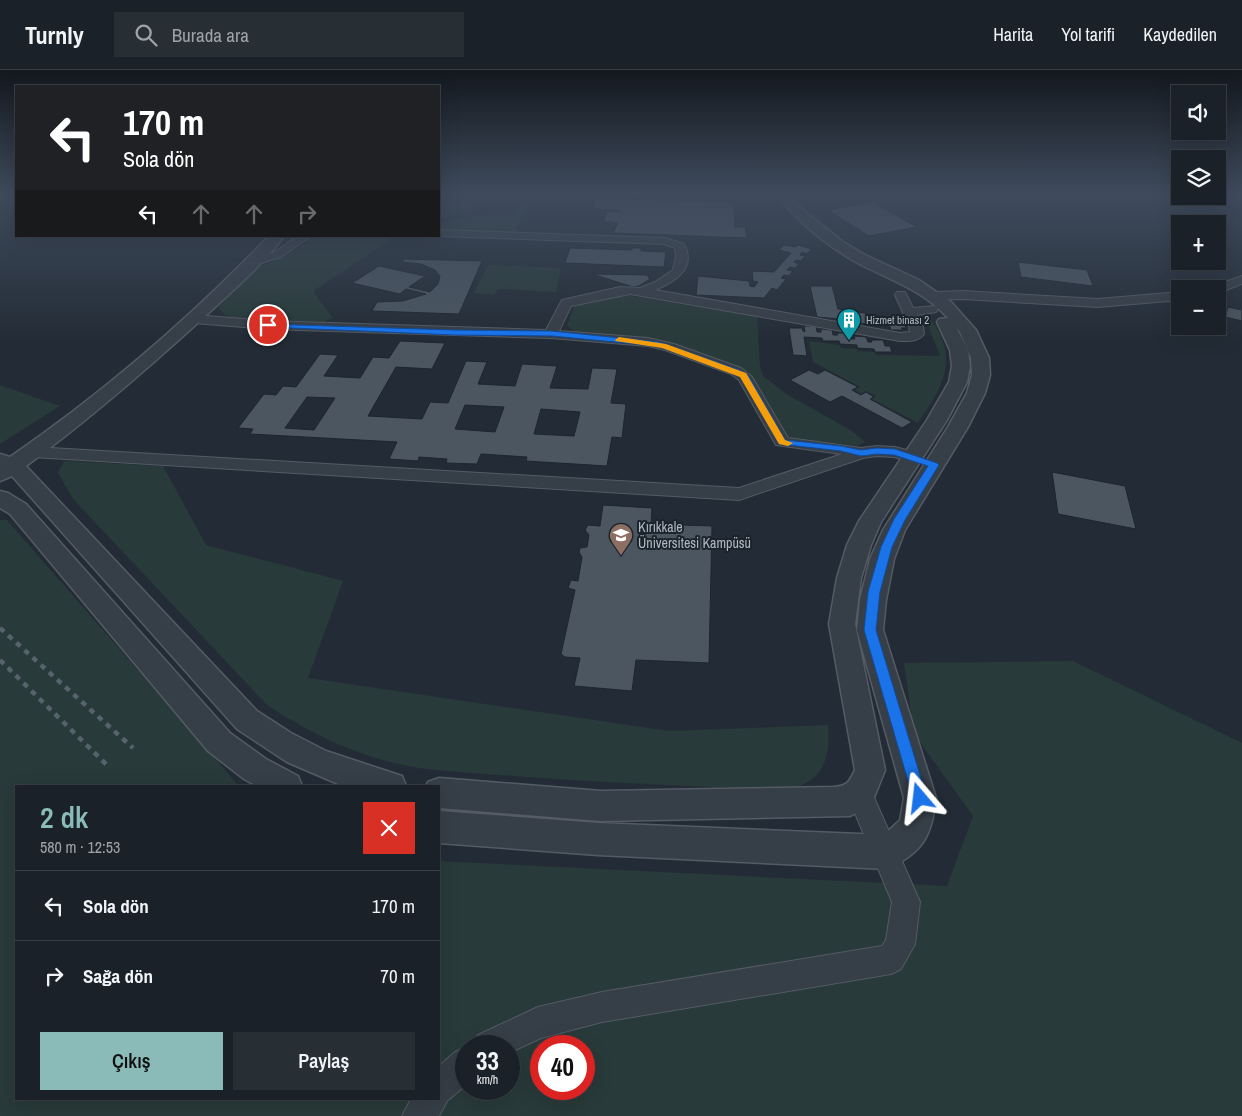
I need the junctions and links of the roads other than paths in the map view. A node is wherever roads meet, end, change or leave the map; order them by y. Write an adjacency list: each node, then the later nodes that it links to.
1 (260, 242): 7 (street)
2 (270, 242): 7 (street)
3 (297, 242): 7 (street)
4 (667, 242): 10 (street)
5 (819, 242): 13 (street)
6 (834, 242): 13 (street)
7 (244, 263): 14 (street)
8 (1242, 280): 9 (street)
9 (1226, 286)
10 (643, 291): 13 (street); 15 (street)
11 (901, 295): 13 (street)
12 (1171, 297): 13 (street)
13 (931, 306): 17 (street)
14 (187, 318): 15 (street); 18 (street); 18 (street)
15 (552, 334): 16 (street)
16 (861, 453): 17 (street); 18 (street)
17 (923, 461): 23 (street); 25 (street)
18 (9, 462): 21 (street)
19 (6, 505): 20 (street)
20 (285, 785)
21 (388, 785)
22 (440, 793): 23 (street)
23 (860, 794): 25 (street)
24 (440, 827): 25 (street)
25 (886, 852): 26 (street)
26 (512, 1035)
27 (455, 1073): 28 (street)
28 (440, 1087)
29 (430, 1100): 30 (street)
30 (418, 1116)

